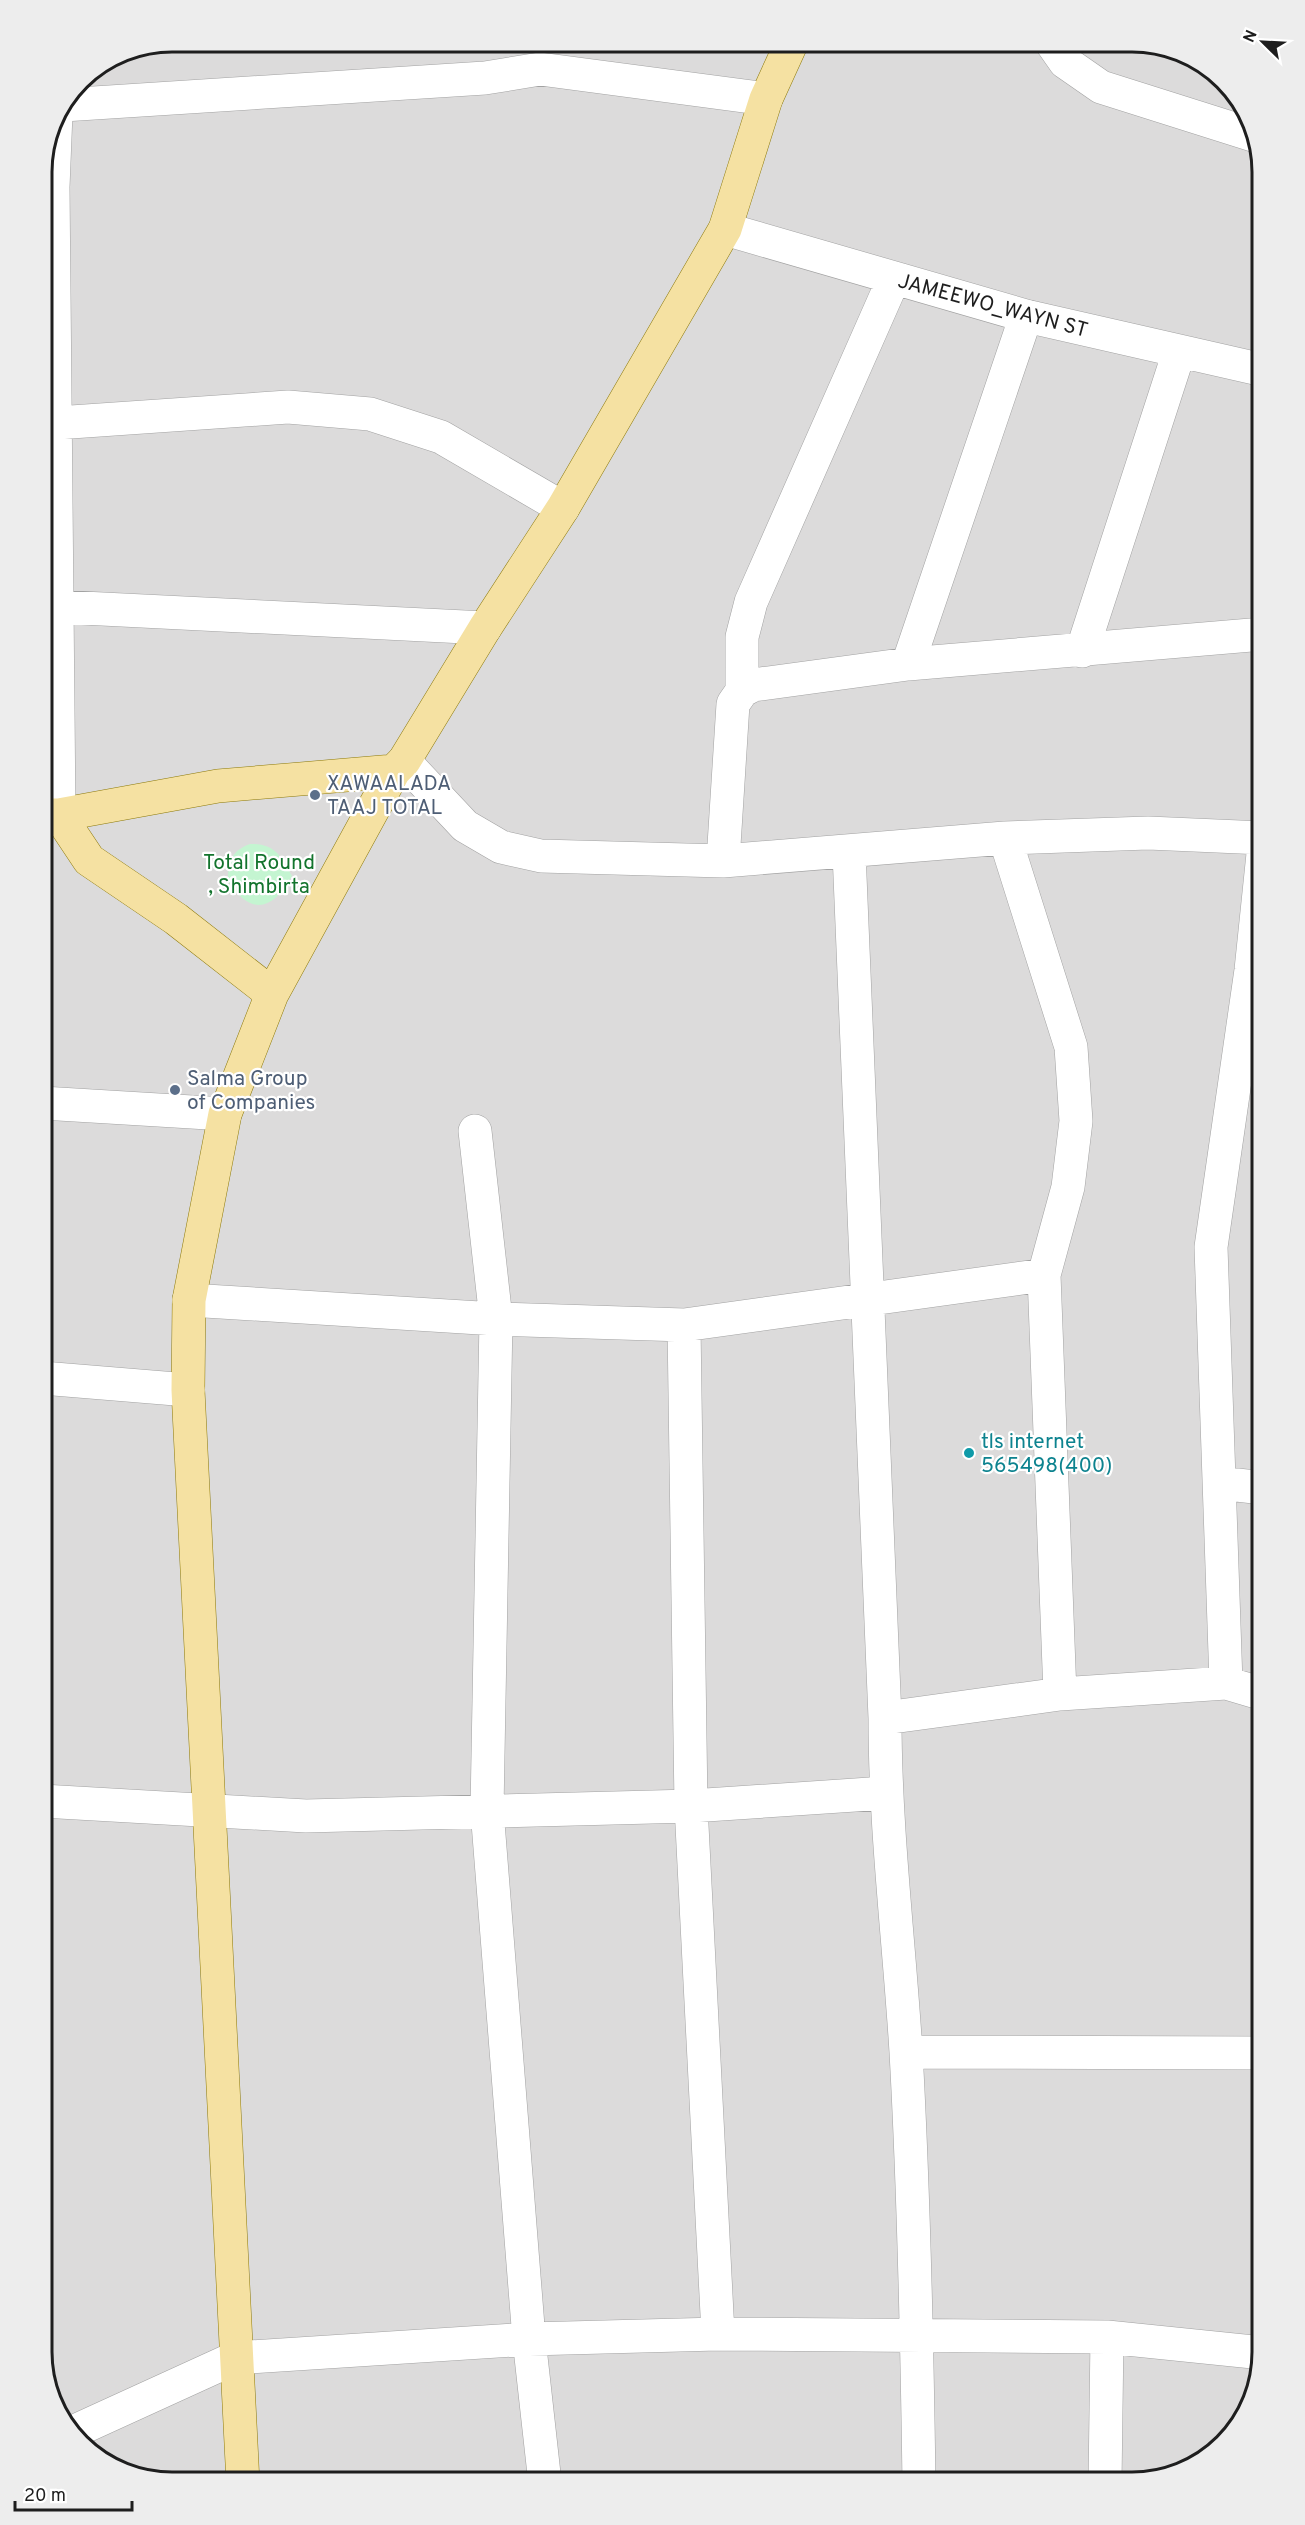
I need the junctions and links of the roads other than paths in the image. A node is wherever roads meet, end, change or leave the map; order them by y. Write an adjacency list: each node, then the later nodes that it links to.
1 (787, 53): 3 (main road)
2 (1059, 53): 5 (street)
3 (766, 99): 4 (street); 6 (main road)
4 (74, 104)
5 (1245, 133)
6 (725, 229): 7 (street, JAMEEWO_WAYN ST); 12 (main road)
7 (894, 278): 8 (street, JAMEEWO_WAYN ST); 18 (street)
8 (1026, 316): 9 (street, JAMEEWO_WAYN ST); 17 (street)
9 (1179, 352): 10 (street, JAMEEWO_WAYN ST); 16 (street)
10 (1252, 368)
11 (53, 424): 12 (street)
12 (563, 508): 14 (main road)
13 (53, 606): 14 (street)
14 (485, 628): 19 (main road)
15 (1252, 635): 16 (street)
16 (1082, 651): 17 (street)
17 (908, 664): 18 (street)
18 (742, 691): 25 (street)
19 (399, 766): 20 (main road); 25 (street); 27 (main road)
20 (53, 815)
21 (53, 817): 27 (main road)
22 (1005, 838): 23 (street); 24 (street); 31 (street)
23 (1252, 838)
24 (849, 852): 25 (street); 32 (street)
25 (723, 861)
26 (1252, 960): 38 (street)
27 (272, 994): 29 (main road)
28 (53, 1104): 29 (street)
29 (225, 1114): 33 (main road)
30 (476, 1131): 34 (street)
31 (1044, 1275): 32 (street); 42 (street)
32 (865, 1298): 35 (street); 43 (street)
33 (189, 1300): 34 (street); 37 (main road)
34 (495, 1319): 35 (street); 47 (street)
35 (684, 1324): 46 (street)
36 (52, 1379): 37 (street)
37 (188, 1390): 48 (main road)
38 (1220, 1483): 39 (street); 40 (street)
39 (1252, 1487)
40 (1226, 1683): 41 (street); 42 (street)
41 (1252, 1691)
42 (1060, 1694): 43 (street)
43 (885, 1718): 44 (street)
44 (885, 1793): 46 (street); 49 (street)
45 (52, 1802): 48 (street)
46 (691, 1806): 47 (street); 51 (street)
47 (487, 1810): 48 (street); 54 (street)
48 (209, 1812): 56 (main road)
49 (906, 2052): 50 (street); 52 (street)
50 (1252, 2053)
51 (718, 2334): 52 (street); 54 (street)
52 (917, 2335): 53 (street); 60 (street)
53 (1107, 2337): 55 (street); 61 (street)
54 (530, 2339): 56 (street); 59 (street)
55 (1252, 2352)
56 (235, 2358): 57 (street); 58 (main road)
57 (80, 2429)
58 (242, 2472)
59 (544, 2472)
60 (919, 2472)
61 (1105, 2472)

